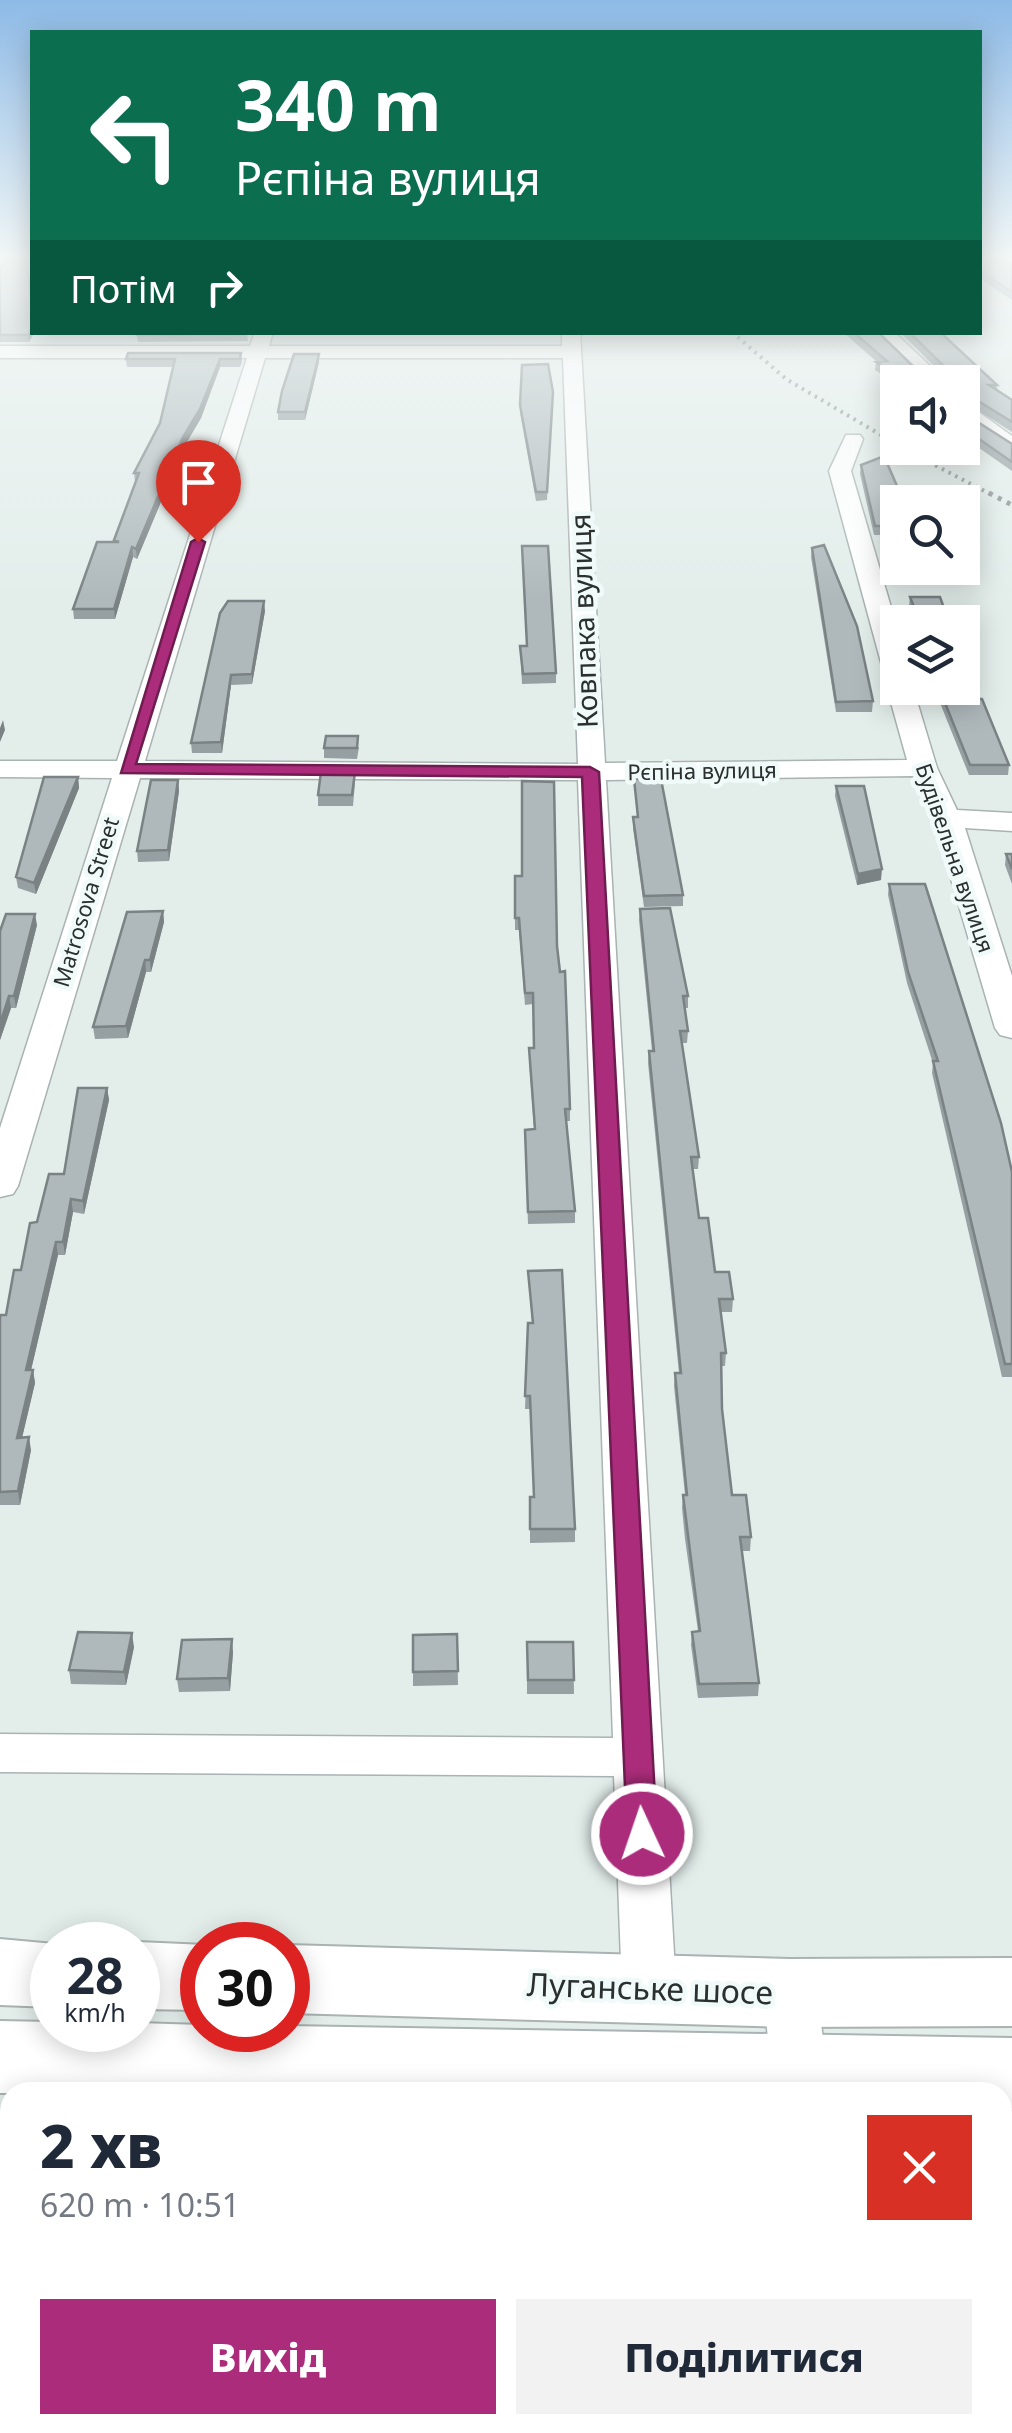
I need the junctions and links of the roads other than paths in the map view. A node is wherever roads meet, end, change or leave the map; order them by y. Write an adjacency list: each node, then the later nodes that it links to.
1 (252, 372): 10 (street, Matrosova Street)
2 (573, 372): 11 (street, Ковпака вулиця)
3 (980, 420): 5 (street)
4 (854, 440): 6 (street)
5 (1012, 446)
6 (880, 614)
7 (905, 705): 9 (street, Будівельна вулиця)
8 (0, 768): 10 (street, Рєпіна вулиця)
9 (923, 768): 11 (street, Рєпіна вулиця); 12 (street, Будівельна вулиця)
10 (126, 769): 11 (street, Рєпіна вулиця); 15 (street, Matrosova Street)
11 (590, 772): 17 (street, Ковпака вулиця)
12 (946, 818): 13 (street); 14 (street, Будівельна вулиця)
13 (1012, 822)
14 (1012, 1028)
15 (0, 1186)
16 (0, 1752): 17 (street)
17 (638, 1758): 21 (street, Ковпака вулиця)
18 (0, 1972): 19 (main road)
19 (30, 1973)
20 (310, 1980): 21 (main road, Луганське шосе)
21 (649, 1988): 23 (main road, Луганське шосе)
22 (1012, 1992): 23 (main road, Луганське шосе)
23 (790, 1994): 26 (street)
24 (0, 2057): 26 (main road)
25 (1012, 2074): 26 (main road)
26 (801, 2082)

